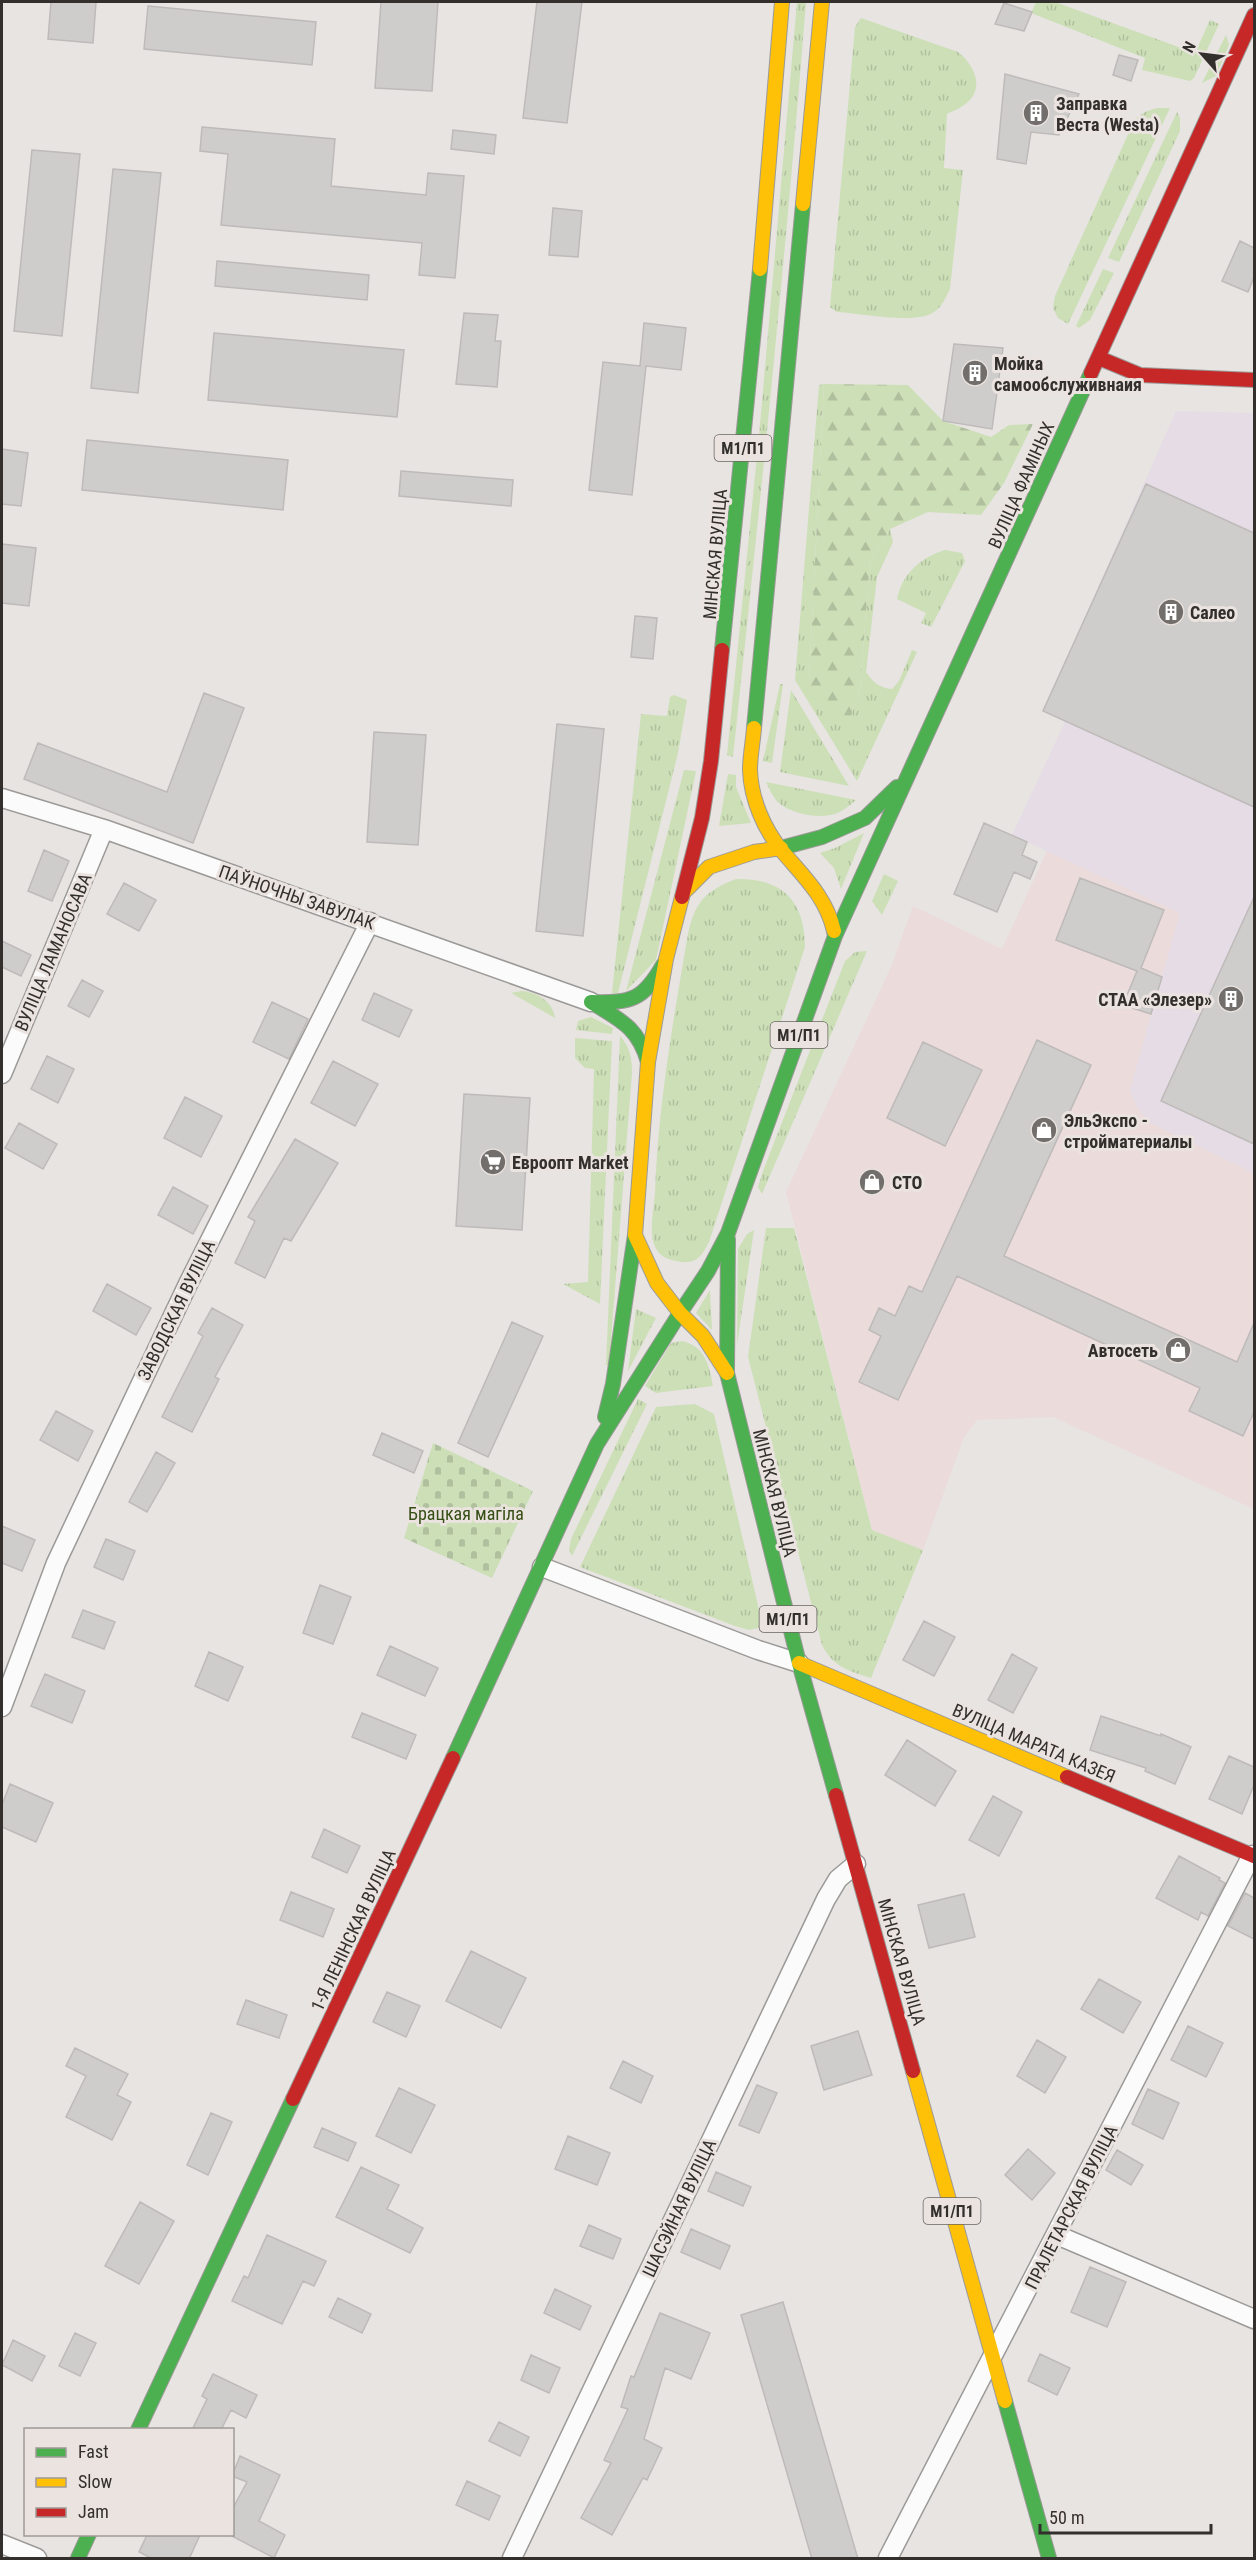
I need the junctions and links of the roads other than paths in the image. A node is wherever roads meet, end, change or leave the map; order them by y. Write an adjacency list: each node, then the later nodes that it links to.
1 (782, 2): 10 (main road, МІНСКАЯ ВУЛІЦА / М1/П1)
2 (822, 2): 9 (main road, М1/П1)
3 (1254, 15): 4 (main road, ВУЛІЦА ФАМІНЫХ)
4 (1099, 358): 5 (main road); 6 (main road, ВУЛІЦА ФАМІНЫХ)
5 (1254, 380)
6 (904, 780): 9 (main road); 12 (main road, ВУЛІЦА ФАМІНЫХ)
7 (2, 798): 8 (street, ПАЎНОЧНЫ ЗАВУЛАК)
8 (104, 829): 11 (street, ПАЎНОЧНЫ ЗАВУЛАК); 16 (street, ВУЛІЦА ЛАМАНОСАВА)
9 (781, 848): 10 (main road); 12 (main road, М1/П1)
10 (684, 892): 13 (main road, М1/П1)
11 (370, 922): 14 (street, ПАЎНОЧНЫ ЗАВУЛАК); 28 (street, ЗАВОДСКАЯ ВУЛІЦА)
12 (835, 936): 17 (main road, М1/П1)
13 (666, 959): 14 (main road); 15 (main road, М1/П1)
14 (591, 1002): 15 (main road)
15 (648, 1062): 18 (main road, М1/П1)
16 (2, 1074)
17 (728, 1233): 20 (main road); 24 (main road, М1/П1)
18 (635, 1235): 19 (main road, М1/П1); 25 (main road)
19 (646, 1261): 21 (main road); 23 (main road, М1/П1)
20 (712, 1263): 22 (main road); 23 (main road)
21 (669, 1276)
22 (684, 1278)
23 (680, 1313): 24 (main road, М1/П1); 25 (main road)
24 (727, 1373): 27 (main road, МІНСКАЯ ВУЛІЦА / М1/П1)
25 (597, 1444): 26 (main road, 1-Я ЛЕНІНСКАЯ ВУЛІЦА)
26 (542, 1567): 27 (street); 34 (main road, 1-Я ЛЕНІНСКАЯ ВУЛІЦА)
27 (799, 1663): 29 (main road, ВУЛІЦА МАРАТА КАЗЕЯ); 30 (main road, МІНСКАЯ ВУЛІЦА / М1/П1)
28 (2, 1707)
29 (1253, 1856): 31 (street, ПРАЛЕТАРСКАЯ ВУЛІЦА)
30 (856, 1864): 33 (main road, МІНСКАЯ ВУЛІЦА / М1/П1); 39 (street, ШАСЭЙНАЯ ВУЛІЦА)
31 (1057, 2235): 32 (street); 33 (street, ПРАЛЕТАРСКАЯ ВУЛІЦА)
32 (1254, 2319)
33 (992, 2355): 40 (street, ПРАЛЕТАРСКАЯ ВУЛІЦА); 41 (main road, МІНСКАЯ ВУЛІЦА / М1/П1)
34 (139, 2428)
35 (89, 2536): 38 (main road)
36 (2, 2544): 37 (street)
37 (37, 2559)
38 (78, 2559)
39 (512, 2559)
40 (888, 2559)
41 (1049, 2559)

